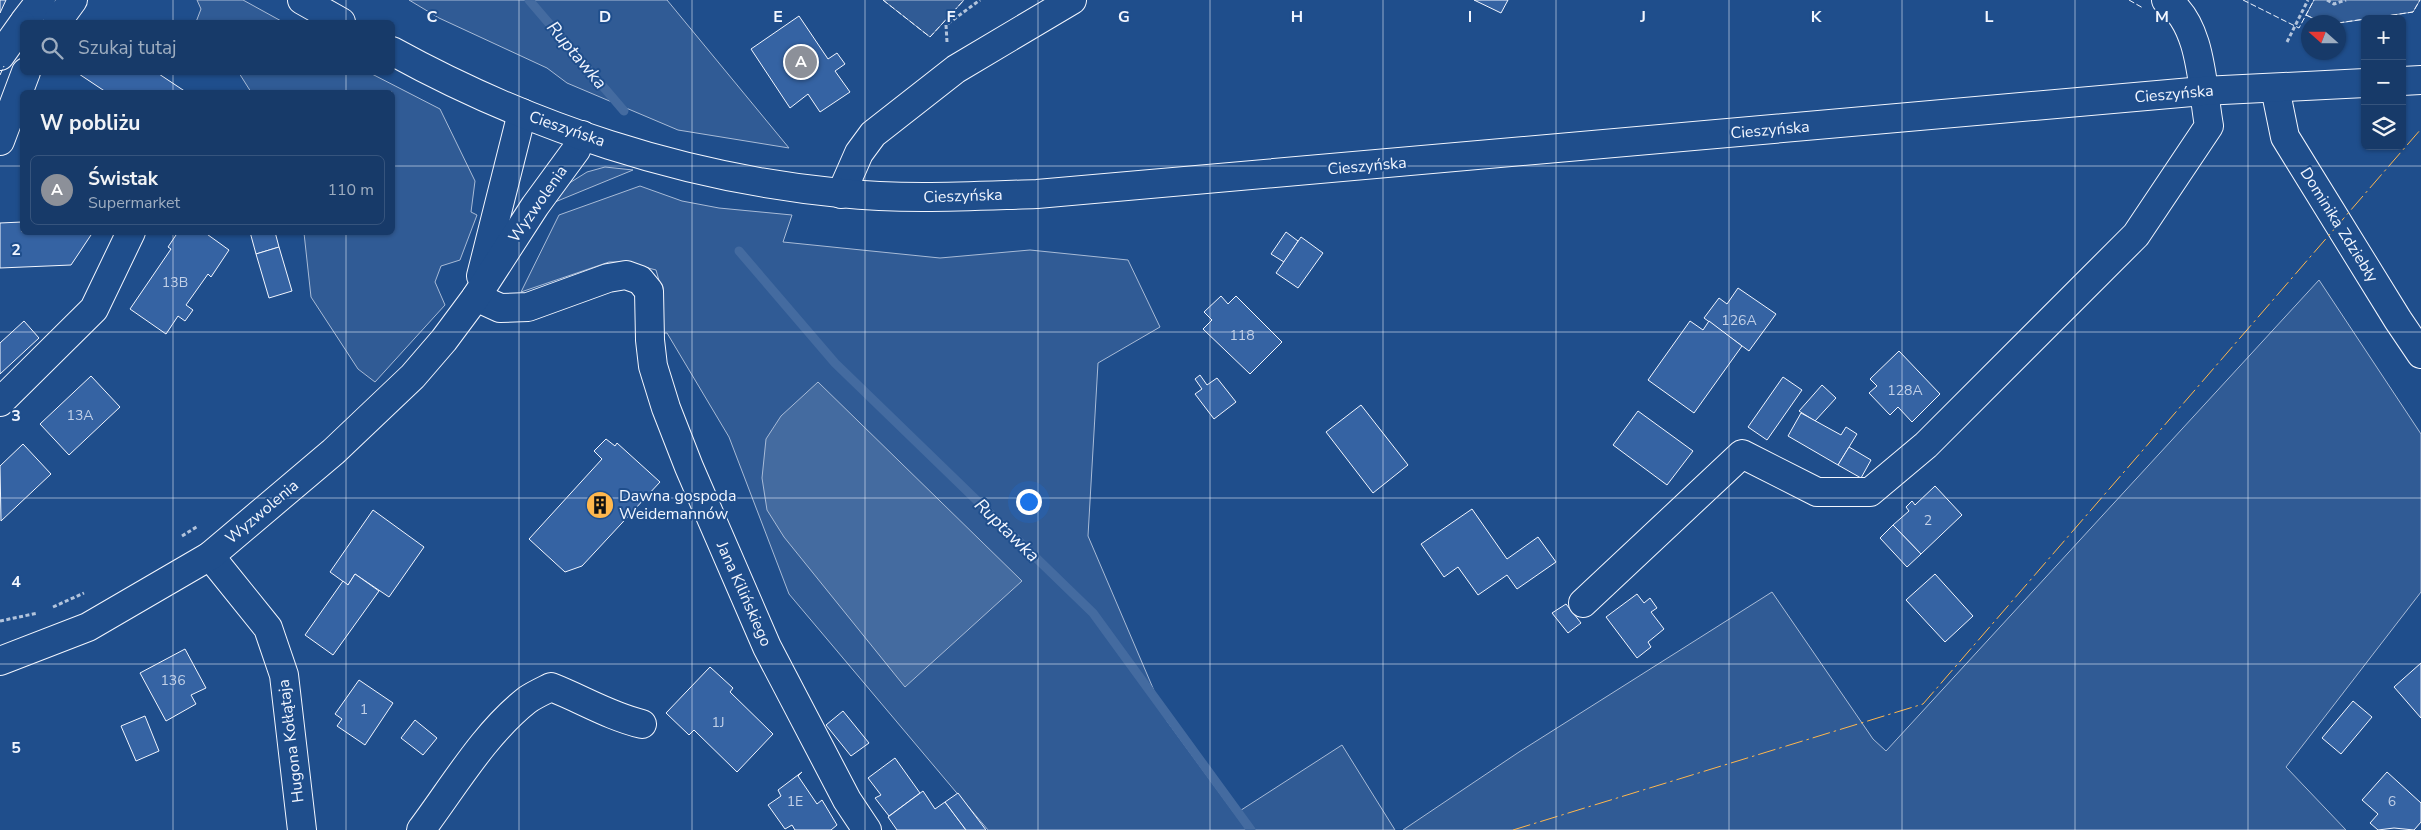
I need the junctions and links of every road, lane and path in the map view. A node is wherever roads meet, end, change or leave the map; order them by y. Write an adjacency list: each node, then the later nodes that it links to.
1 (41, 0): 10 (street)
2 (73, 0): 11 (street)
3 (302, 0): 12 (street)
4 (980, 0): 17 (path)
5 (1072, 0): 17 (street)
6 (2166, 0): 23 (street)
7 (2308, 0): 14 (path)
8 (2327, 0): 9 (path)
9 (2346, 0)
10 (26, 20)
11 (58, 20)
12 (337, 20)
13 (20, 28): 16 (street)
14 (2287, 42)
15 (395, 53): 24 (street, Cieszyńska)
16 (0, 56)
17 (956, 69): 27 (street)
18 (25, 75): 26 (street)
19 (2421, 80): 20 (street)
20 (2406, 81)
21 (2361, 83): 22 (street, Cieszyńska)
22 (2275, 88): 23 (street, Cieszyńska); 30 (street, Dominika Zdziebły)
23 (2203, 91): 27 (street, Cieszyńska); 36 (street)
24 (522, 113): 25 (street, Cieszyńska); 29 (street, Wyzwolenia)
25 (582, 135): 27 (street, Cieszyńska); 29 (street, Wyzwolenia)
26 (0, 141)
27 (841, 194)
28 (130, 235): 31 (street)
29 (476, 297): 34 (street, Wyzwolenia); 42 (street, Jana Kilińskiego)
30 (2421, 354)
31 (0, 402)
32 (204, 522): 33 (path)
33 (174, 542)
34 (210, 556): 38 (street, Wyzwolenia); 40 (street, Hugona Kołłątaja)
35 (87, 592): 37 (path)
36 (1583, 603)
37 (0, 621)
38 (0, 661)
39 (642, 724): 41 (street)
40 (302, 830)
41 (422, 830)
42 (868, 830)

